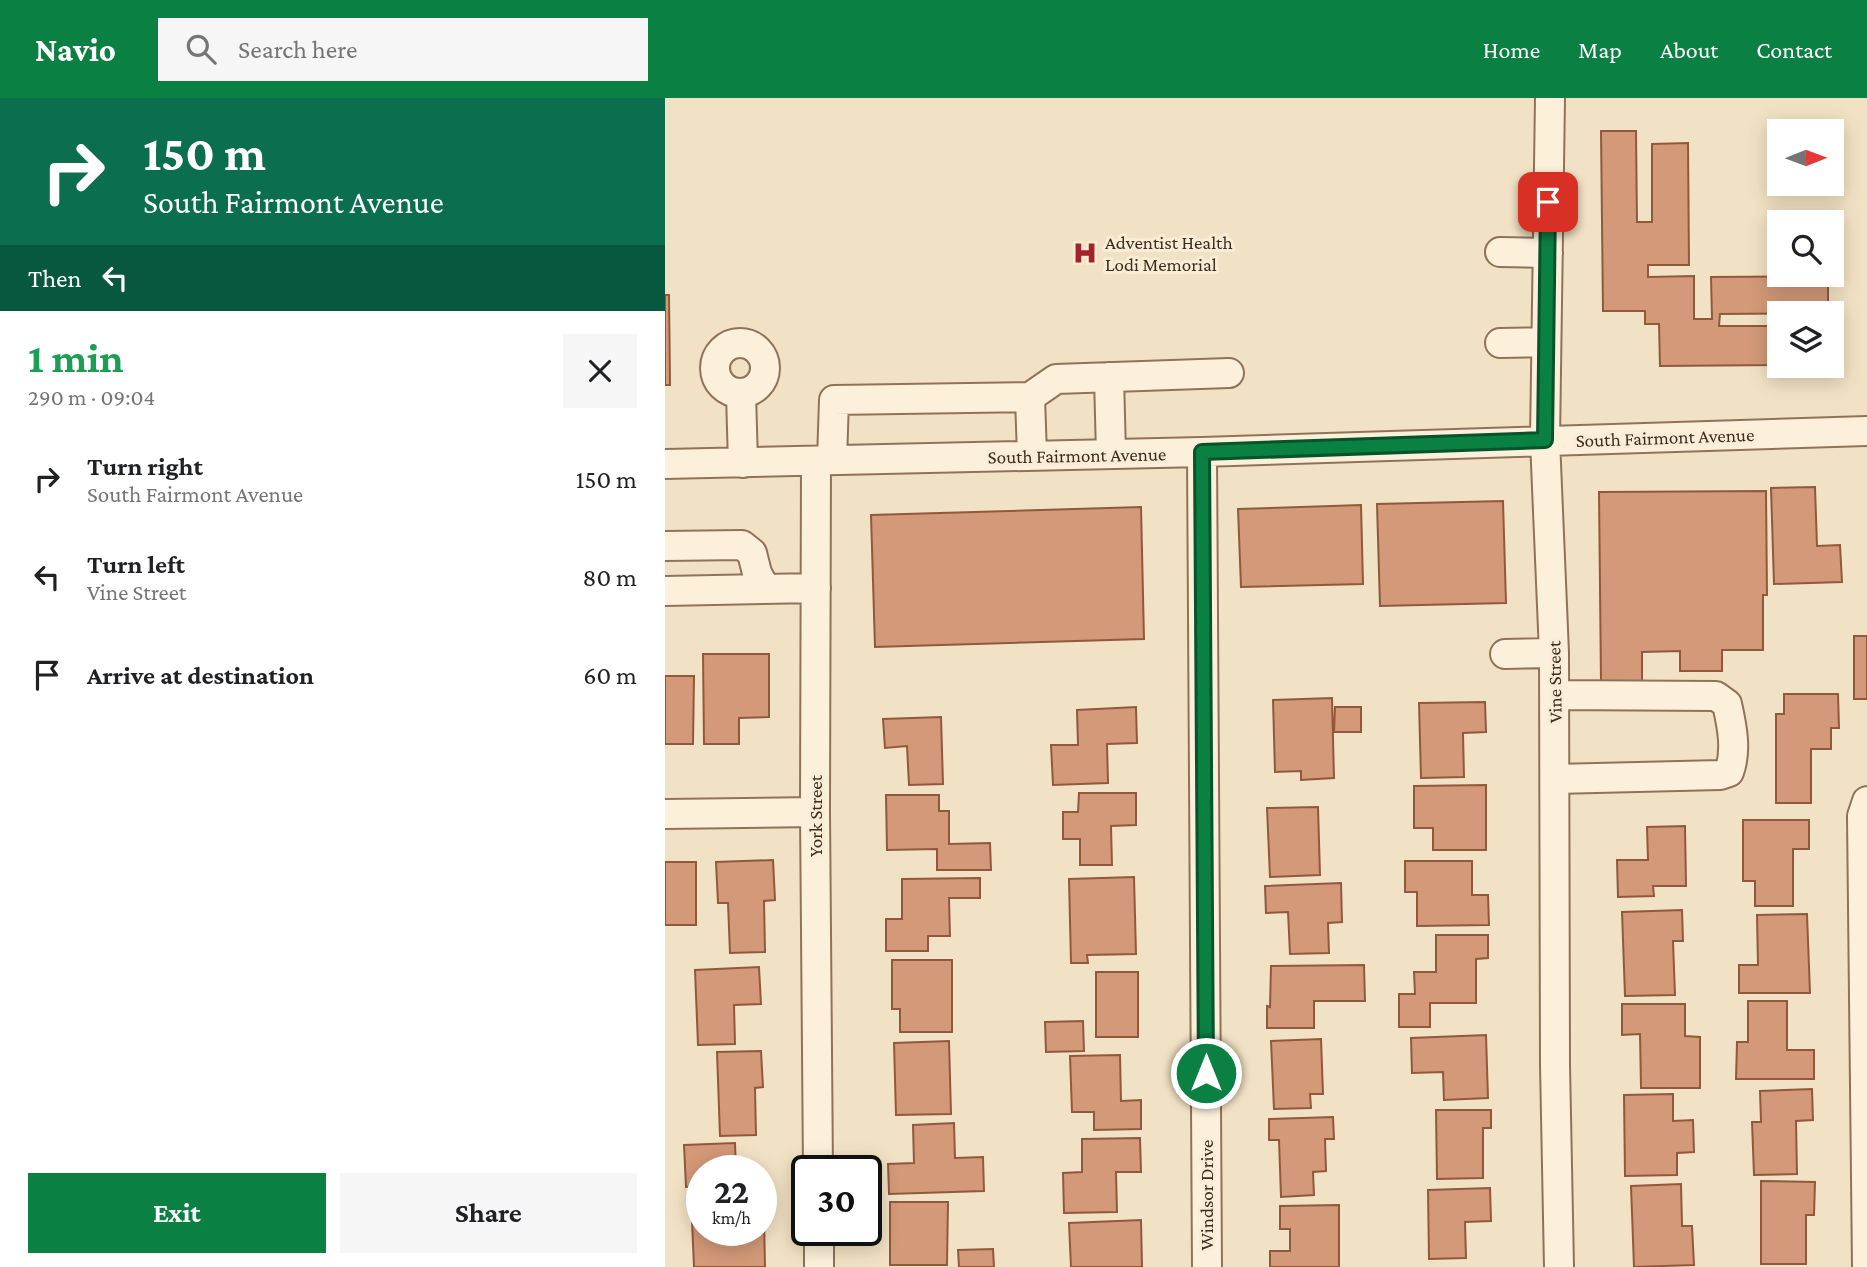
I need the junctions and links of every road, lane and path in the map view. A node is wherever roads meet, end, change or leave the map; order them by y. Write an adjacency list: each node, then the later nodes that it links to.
1 (1550, 98): 3 (street, Vine Street)
2 (1500, 252): 3 (street)
3 (1548, 253): 5 (street, Vine Street)
4 (739, 333): 16 (street)
5 (1546, 342): 6 (street); 11 (street, Vine Street)
6 (1500, 343)
7 (1229, 373): 8 (street)
8 (1109, 377): 9 (street); 13 (street)
9 (1030, 397): 14 (street); 15 (street, York Street)
10 (1867, 431): 11 (street, South Fairmont Avenue)
11 (1545, 440): 12 (street, South Fairmont Avenue); 22 (street, Vine Street)
12 (1202, 452): 13 (street, South Fairmont Avenue); 32 (street, Windsor Drive)
13 (1111, 454): 14 (street, South Fairmont Avenue)
14 (1032, 456): 15 (street, South Fairmont Avenue)
15 (824, 461): 16 (street, South Fairmont Avenue); 20 (street, York Street)
16 (743, 463): 17 (street, South Fairmont Avenue)
17 (665, 464)
18 (665, 546): 19 (street)
19 (765, 588): 20 (street); 21 (street)
20 (816, 588): 27 (street, York Street)
21 (665, 591)
22 (1554, 653): 23 (street); 24 (street, Vine Street)
23 (1505, 654)
24 (1555, 695): 25 (street, Vine Street); 25 (street)
25 (1555, 779): 33 (street, Vine Street)
26 (1867, 801): 34 (street)
27 (815, 812): 28 (street); 29 (street, York Street)
28 (665, 814)
29 (818, 1155)
30 (818, 1246): 31 (street)
31 (819, 1267)
32 (1207, 1267)
33 (1559, 1267)
34 (1867, 1267)

